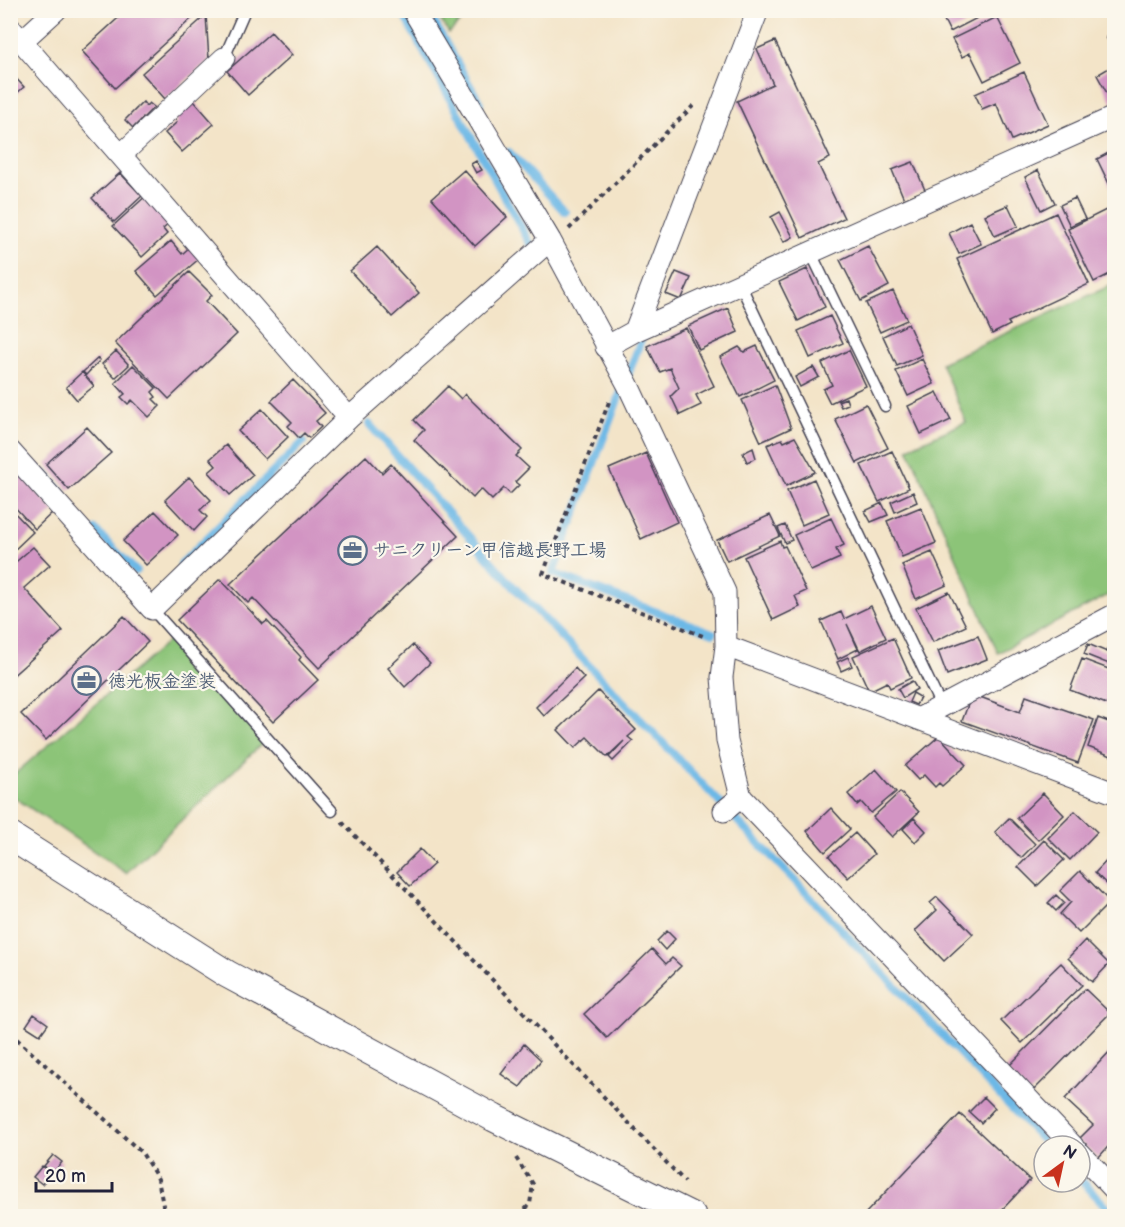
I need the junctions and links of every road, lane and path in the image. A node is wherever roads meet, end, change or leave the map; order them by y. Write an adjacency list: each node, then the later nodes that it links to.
1 (56, 10): 5 (street)
2 (245, 10): 6 (lane)
3 (413, 10): 10 (street)
4 (758, 10): 13 (street)
5 (16, 35): 9 (street)
6 (217, 65): 9 (street)
7 (697, 102): 10 (path)
8 (1114, 117): 11 (street)
9 (121, 155): 17 (street)
10 (551, 242): 14 (street); 17 (street)
11 (811, 253): 12 (street); 16 (lane)
12 (740, 284): 13 (street); 22 (lane)
13 (635, 331): 14 (street)
14 (606, 347): 15 (street)
15 (624, 379): 21 (street); 21 (path)
16 (885, 406)
17 (349, 418): 19 (street)
18 (10, 451): 19 (street)
19 (152, 609): 26 (lane)
20 (1114, 615): 22 (street)
21 (726, 646): 23 (street); 25 (street)
22 (941, 706): 23 (street)
23 (918, 718): 24 (street)
24 (1114, 793)
25 (741, 796): 27 (street); 31 (street)
26 (332, 811): 34 (path)
27 (724, 811)
28 (10, 836): 30 (street)
29 (10, 1033): 35 (path)
30 (494, 1118): 34 (street); 36 (path)
31 (1062, 1134)
32 (1092, 1166): 33 (street)
33 (1114, 1189)
34 (692, 1204)
35 (165, 1216)
36 (519, 1216)

